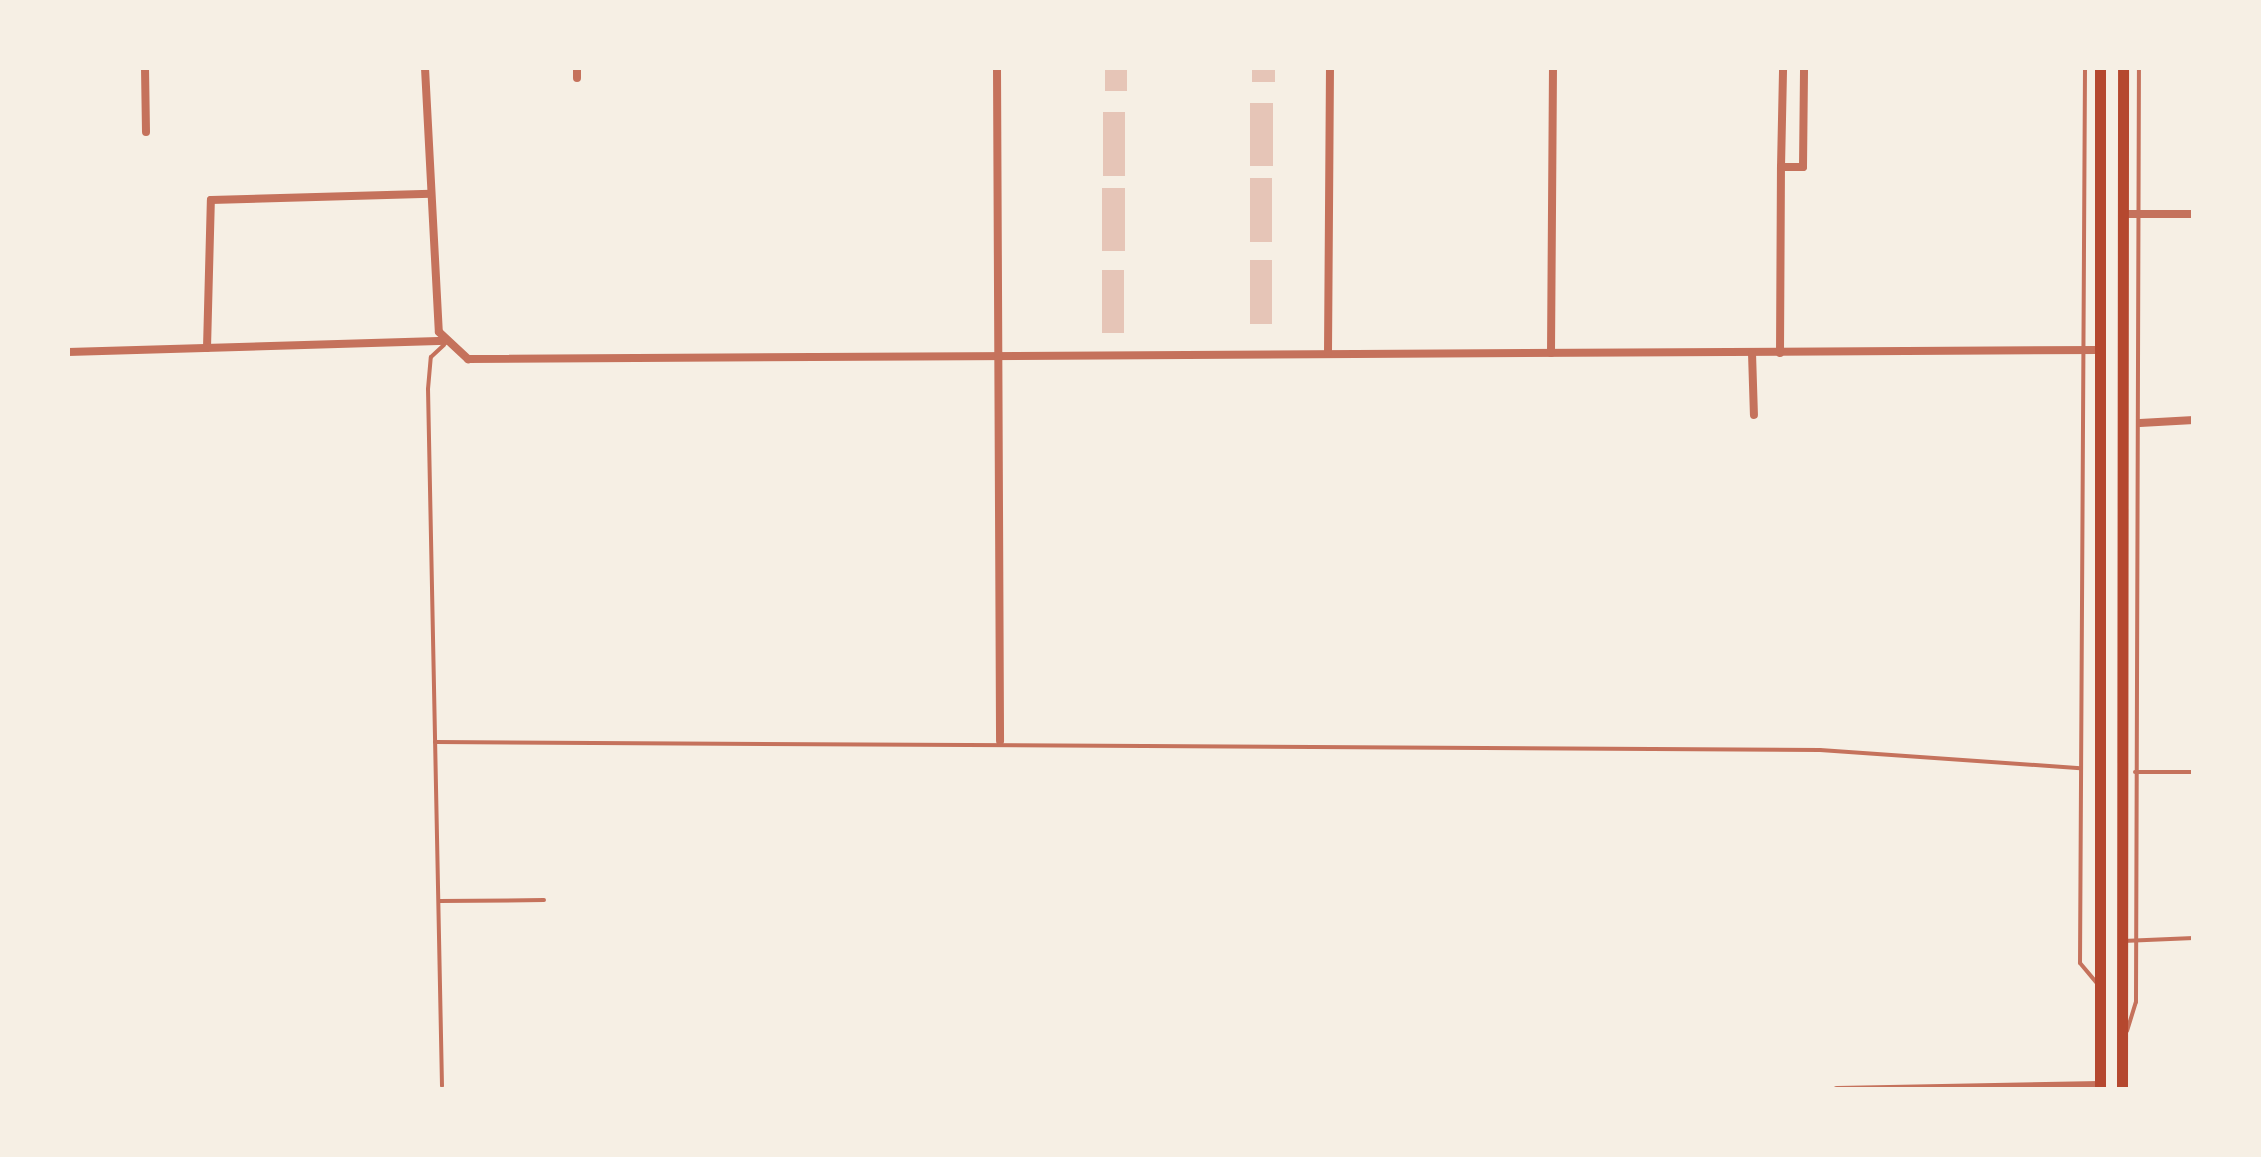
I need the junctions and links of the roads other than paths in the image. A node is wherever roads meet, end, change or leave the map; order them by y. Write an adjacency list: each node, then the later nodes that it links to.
1 (145, 68): 14 (street)
2 (425, 68): 16 (street)
3 (577, 68): 13 (street)
4 (996, 68): 25 (street)
5 (1330, 68): 26 (street)
6 (1553, 68): 27 (street)
7 (1784, 68): 15 (street)
8 (1804, 68): 15 (street)
9 (2086, 68): 22 (lane)
10 (2100, 68): 23 (main road)
11 (2123, 68): 17 (main road)
12 (2139, 68): 18 (lane)
13 (578, 78)
14 (146, 132)
15 (1781, 167): 29 (street)
16 (430, 194): 20 (street); 21 (street)
17 (2122, 214): 18 (street); 41 (main road)
18 (2138, 214): 19 (street); 32 (lane)
19 (2194, 214)
20 (448, 341): 21 (street); 25 (street); 34 (lane)
21 (207, 348): 24 (street)
22 (2082, 350): 23 (street); 29 (street); 35 (lane)
23 (2100, 350): 43 (main road)
24 (68, 352)
25 (1000, 353): 26 (street); 33 (street)
26 (1328, 353): 27 (street)
27 (1552, 353): 28 (street)
28 (1752, 353): 29 (street); 30 (street)
29 (1780, 353)
30 (1754, 415)
31 (2194, 420): 32 (street)
32 (2140, 423): 36 (lane)
33 (1000, 741): 34 (lane); 35 (lane)
34 (435, 742): 39 (lane)
35 (2080, 768): 43 (lane)
36 (2136, 772): 37 (lane); 42 (lane)
37 (2194, 772)
38 (544, 900): 39 (lane)
39 (438, 902): 45 (lane)
40 (2194, 938): 42 (lane)
41 (2120, 942): 42 (lane); 44 (main road)
42 (2136, 942): 44 (lane)
43 (2098, 985): 46 (main road)
44 (2120, 1052): 49 (main road)
45 (442, 1086)
46 (2100, 1087): 47 (street)
47 (1852, 1089): 48 (street)
48 (1837, 1090)
49 (2122, 1090)

